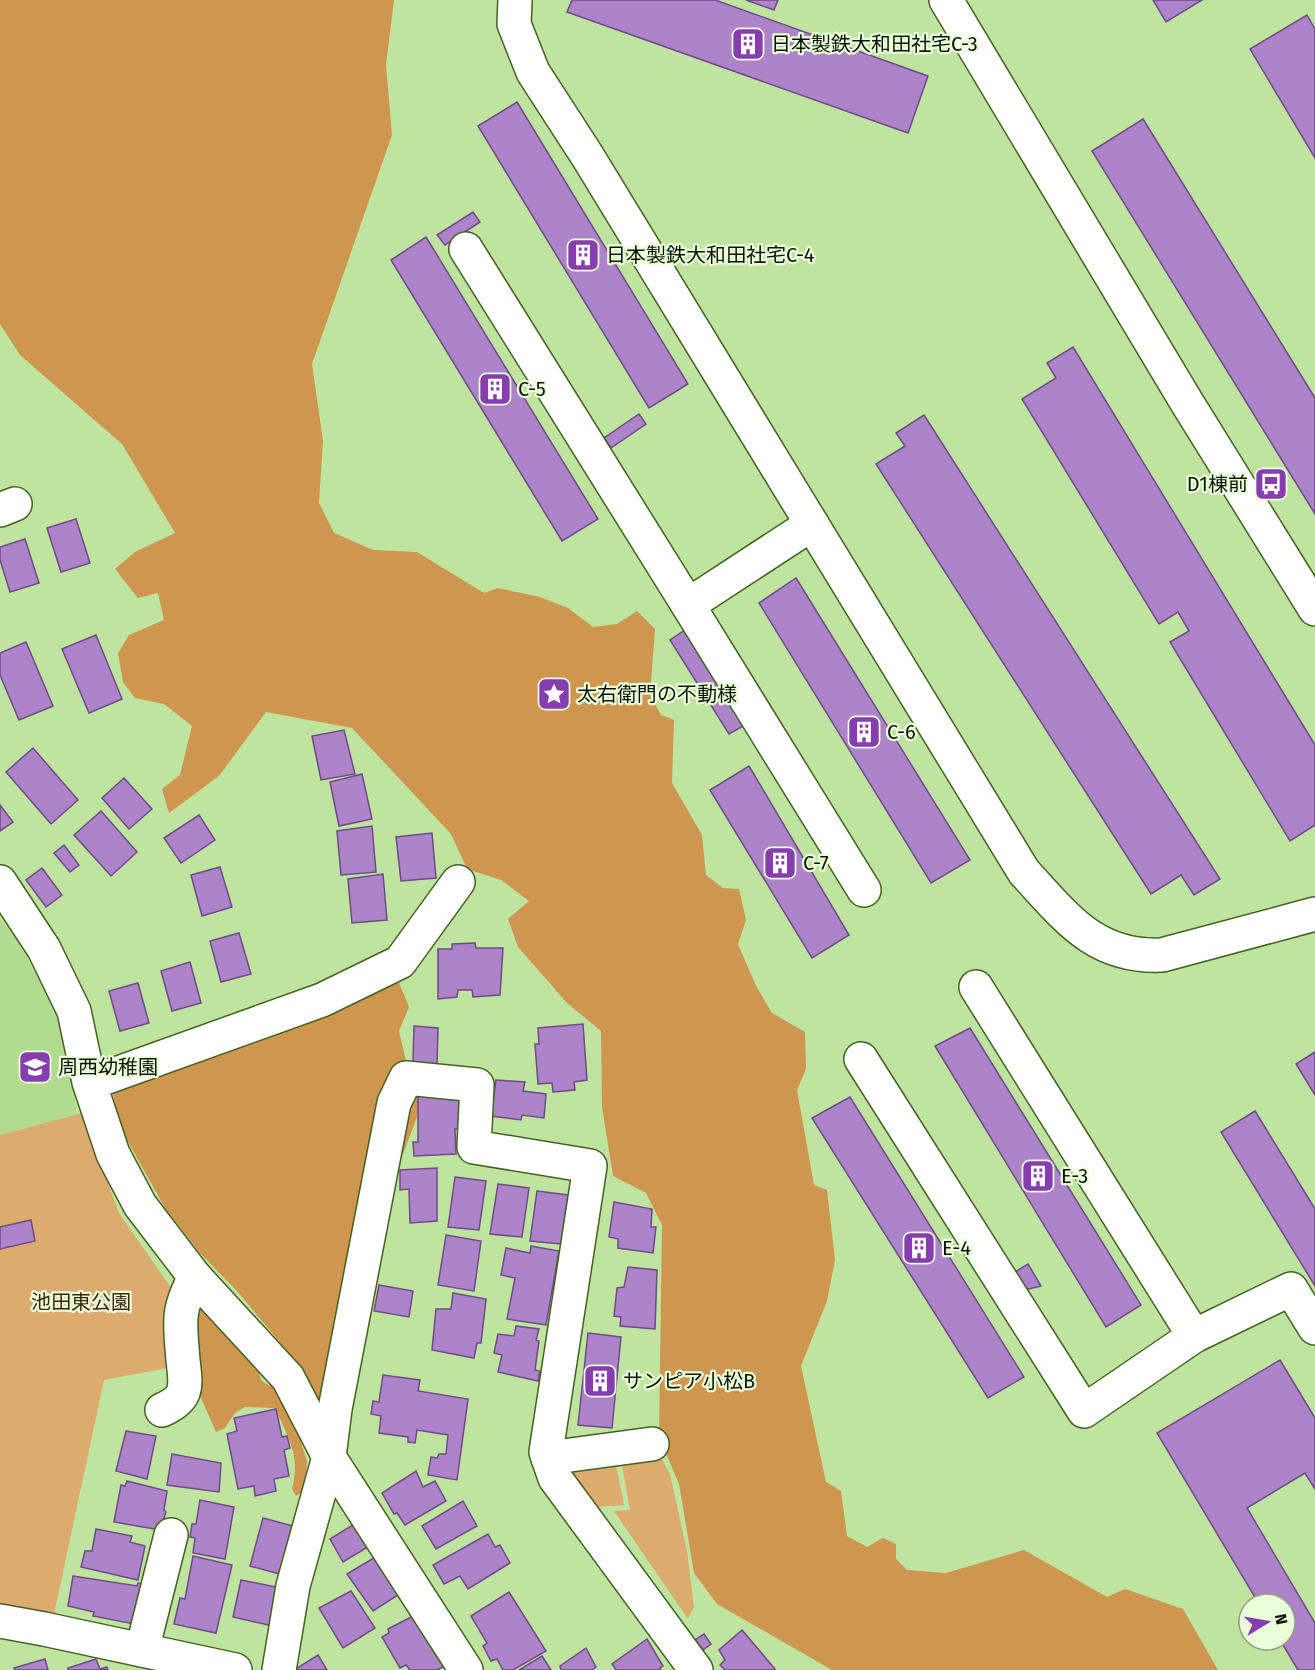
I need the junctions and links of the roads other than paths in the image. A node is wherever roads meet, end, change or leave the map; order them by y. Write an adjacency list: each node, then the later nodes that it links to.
1 (515, 0): 6 (street)
2 (946, 0): 5 (street)
3 (465, 249): 7 (street)
4 (1098, 299): 5 (street)
5 (1131, 309): 8 (street)
6 (812, 524): 7 (street); 12 (street)
7 (688, 605): 11 (street)
8 (1315, 609)
9 (0, 882): 16 (street)
10 (458, 882): 15 (street)
11 (864, 890)
12 (1315, 914)
13 (976, 987): 18 (street)
14 (861, 1059): 18 (street)
15 (99, 1080)
16 (195, 1277): 19 (street); 21 (street)
17 (1315, 1328): 18 (street)
18 (1194, 1336)
19 (162, 1410)
20 (652, 1444): 22 (street)
21 (329, 1456): 22 (street); 27 (street); 28 (street)
22 (548, 1458): 29 (street)
23 (171, 1535): 25 (street)
24 (0, 1621): 25 (street)
25 (142, 1650): 26 (street)
26 (235, 1670)
27 (279, 1670)
28 (466, 1670)
29 (696, 1670)

